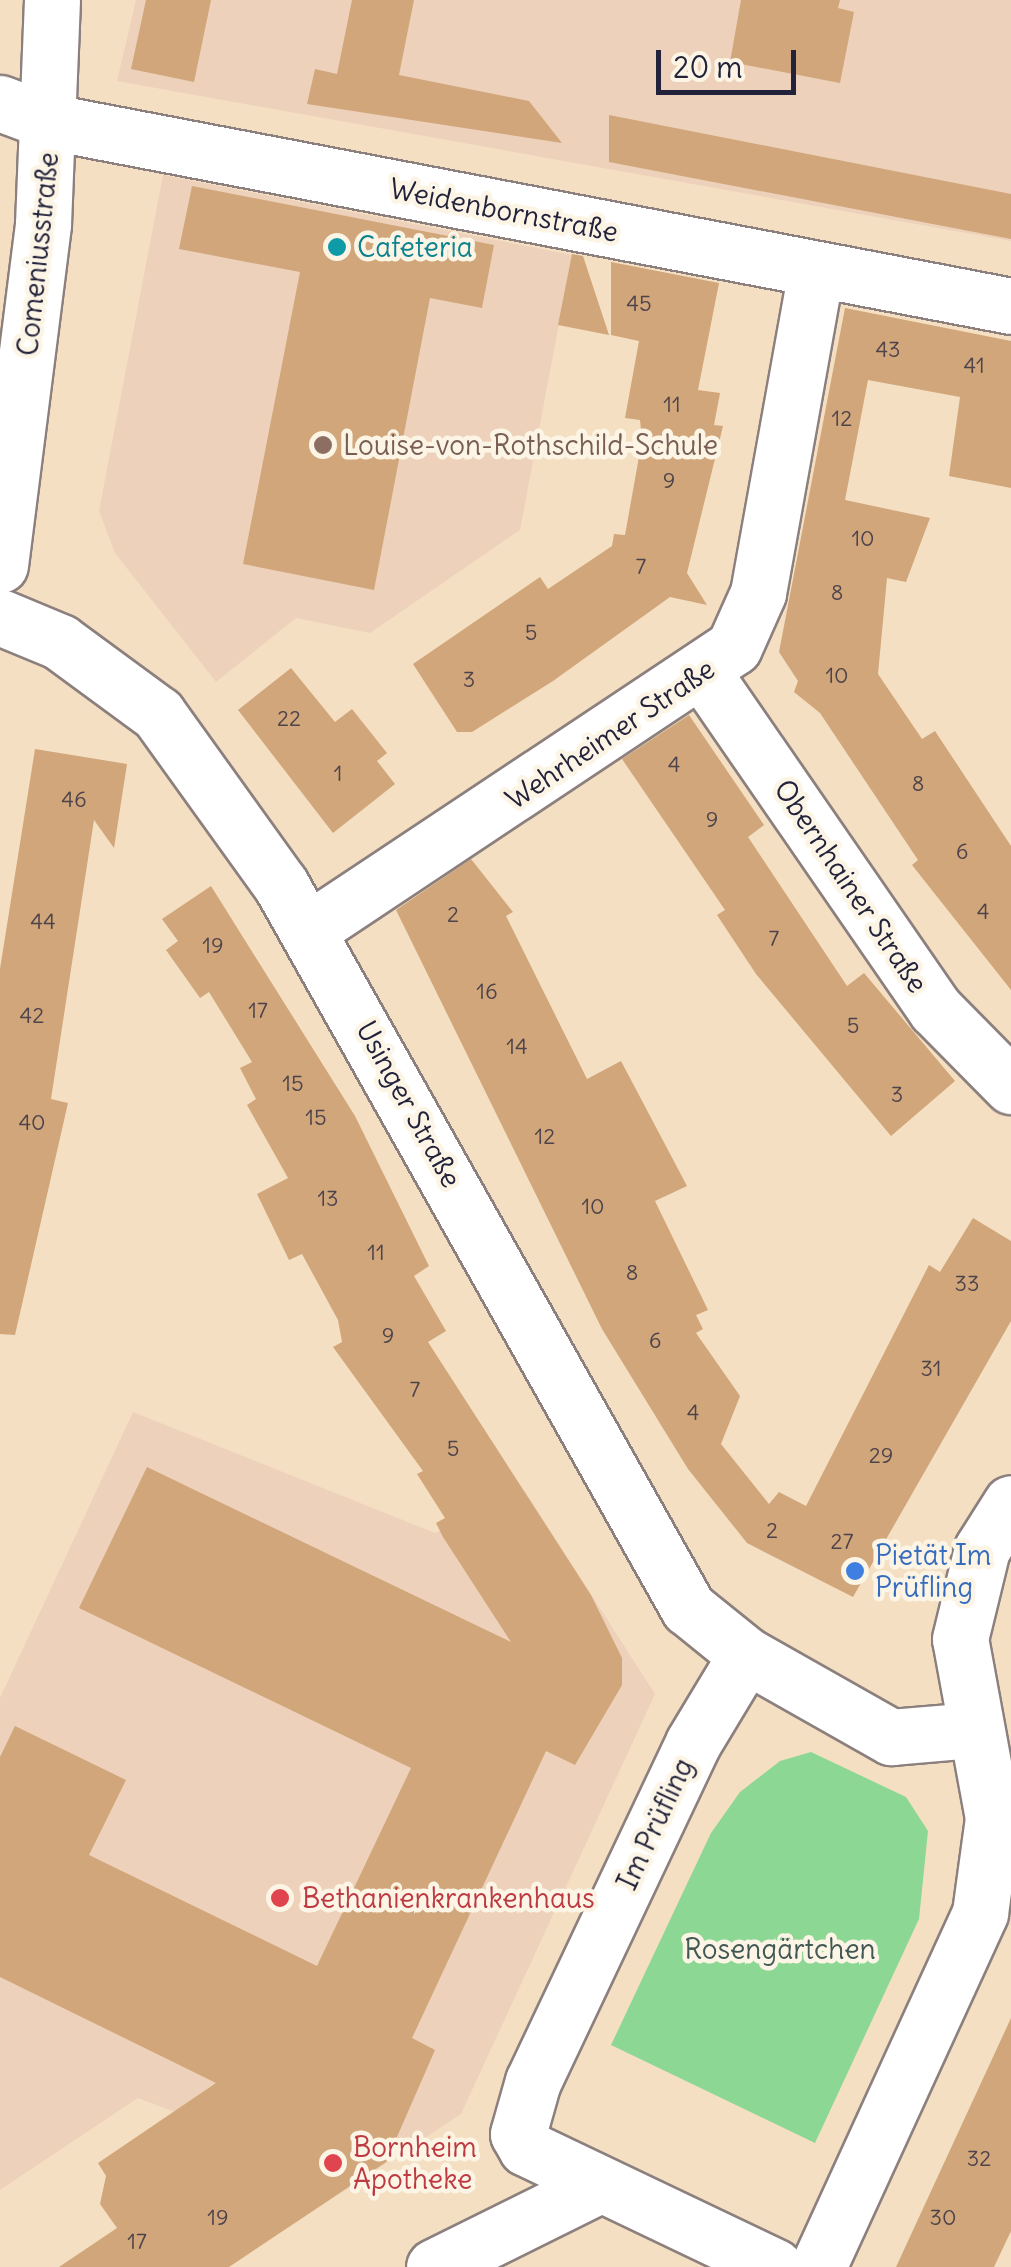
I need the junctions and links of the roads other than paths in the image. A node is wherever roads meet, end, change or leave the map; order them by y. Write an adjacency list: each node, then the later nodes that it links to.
1 (52, 0): 3 (street, Comeniusstraße)
2 (0, 103): 3 (street, Weidenbornstraße)
3 (51, 122): 4 (street, Weidenbornstraße); 6 (street, Comeniusstraße)
4 (816, 271): 5 (street, Weidenbornstraße); 8 (street, Wehrheimer Straße)
5 (1011, 306)
6 (0, 565)
7 (0, 618): 9 (street, Usinger Straße)
8 (704, 674): 9 (street, Wehrheimer Straße); 10 (street, Obernhainer Straße)
9 (310, 929): 12 (street, Usinger Straße)
10 (1011, 1086)
11 (1011, 1503): 13 (street)
12 (746, 1655): 13 (street); 15 (street, Im Prüfling)
13 (972, 1730): 14 (street)
14 (1002, 1817): 18 (street)
15 (602, 2184): 16 (street); 17 (street, Im Prüfling)
16 (451, 2257)
17 (775, 2267)
18 (818, 2267)

